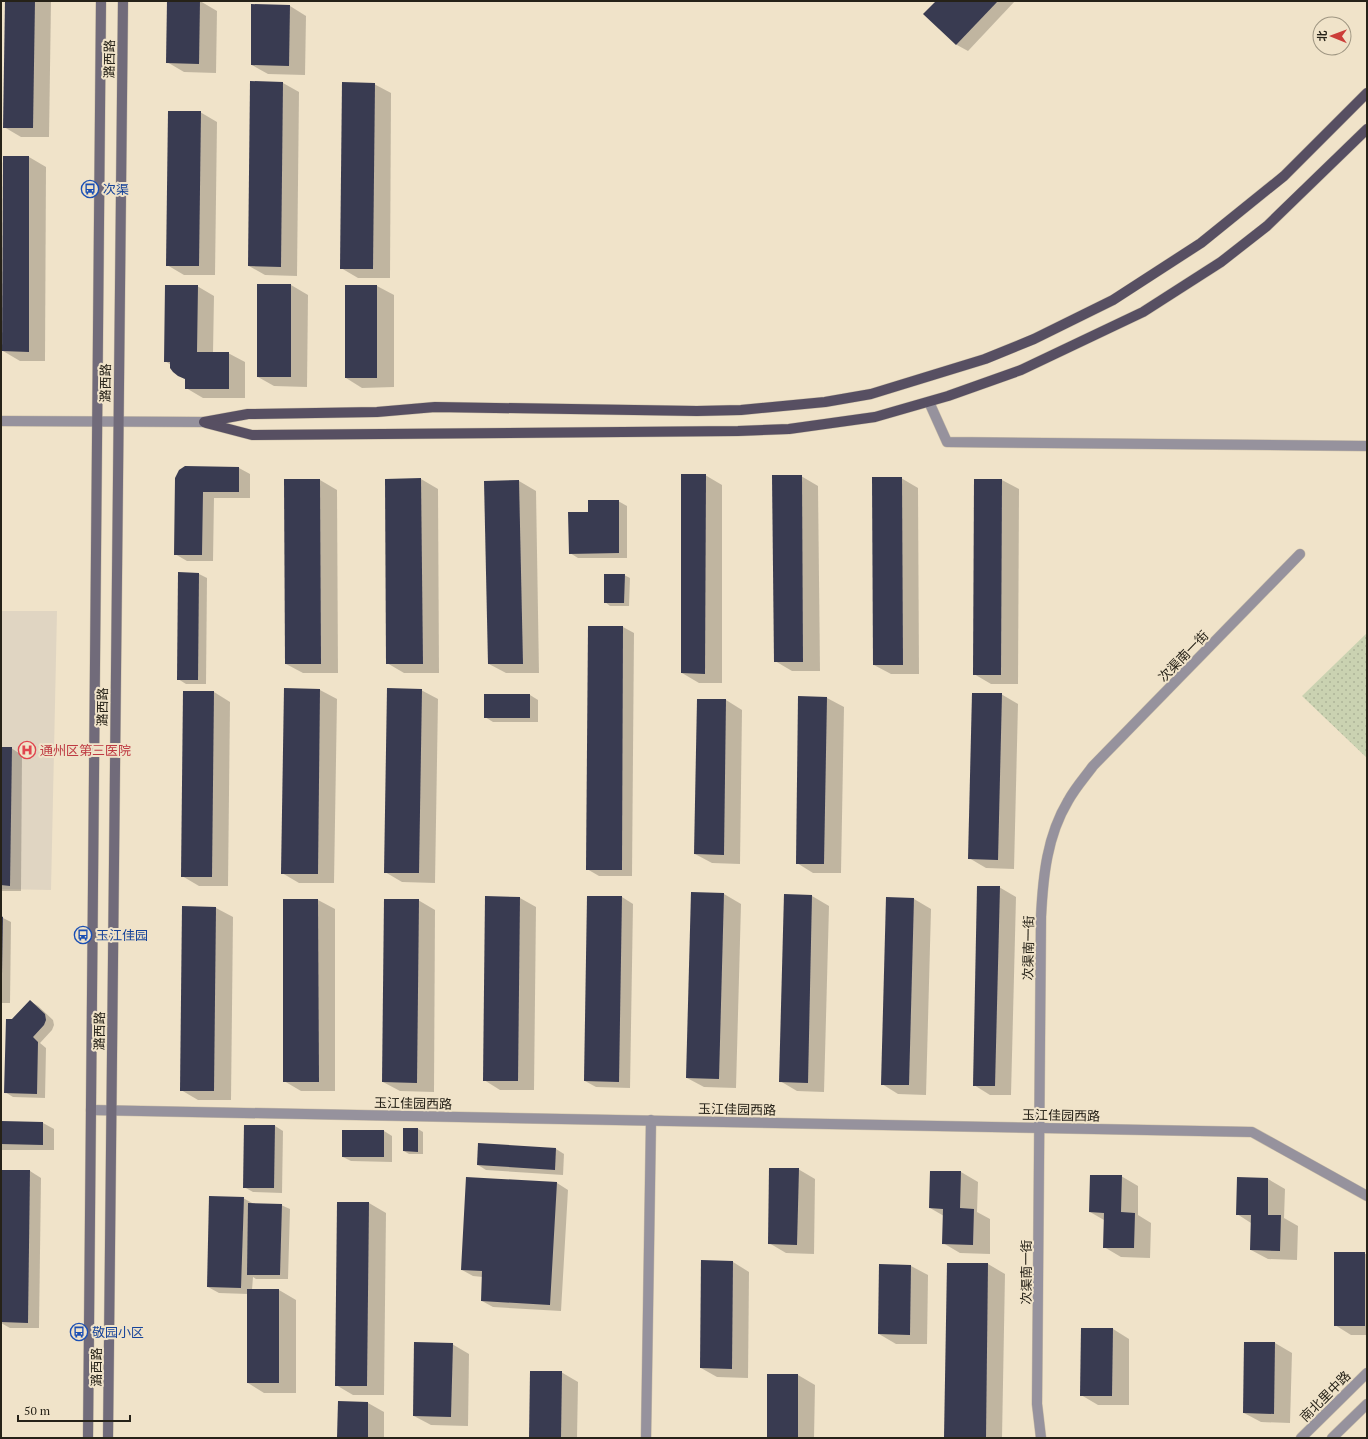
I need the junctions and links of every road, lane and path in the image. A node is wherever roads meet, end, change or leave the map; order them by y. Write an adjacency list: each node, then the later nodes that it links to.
1 (101, 1): 7 (main road, 潞西路)
2 (123, 1): 8 (main road, 潞西路)
3 (1367, 93): 9 (main road)
4 (1367, 129): 5 (main road)
5 (929, 402): 9 (main road); 10 (street)
6 (1, 421): 7 (street)
7 (97, 422): 8 (street); 12 (main road, 潞西路)
8 (118, 422): 9 (street); 13 (main road, 潞西路)
9 (204, 422)
10 (1367, 446)
11 (1300, 554): 15 (street, 次渠南一街)
12 (91, 1110): 13 (street, 玉江佳园西路); 19 (main road, 潞西路)
13 (111, 1110): 14 (street, 玉江佳园西路); 20 (main road, 潞西路)
14 (651, 1120): 15 (street, 玉江佳园西路); 21 (street)
15 (1040, 1127): 16 (street, 玉江佳园西路); 22 (street, 次渠南一街)
16 (1367, 1196)
17 (1367, 1373): 23 (street, 南北里中路)
18 (1367, 1404): 24 (street)
19 (88, 1438)
20 (108, 1438)
21 (646, 1438)
22 (1042, 1438)
23 (1301, 1438)
24 (1332, 1438)

